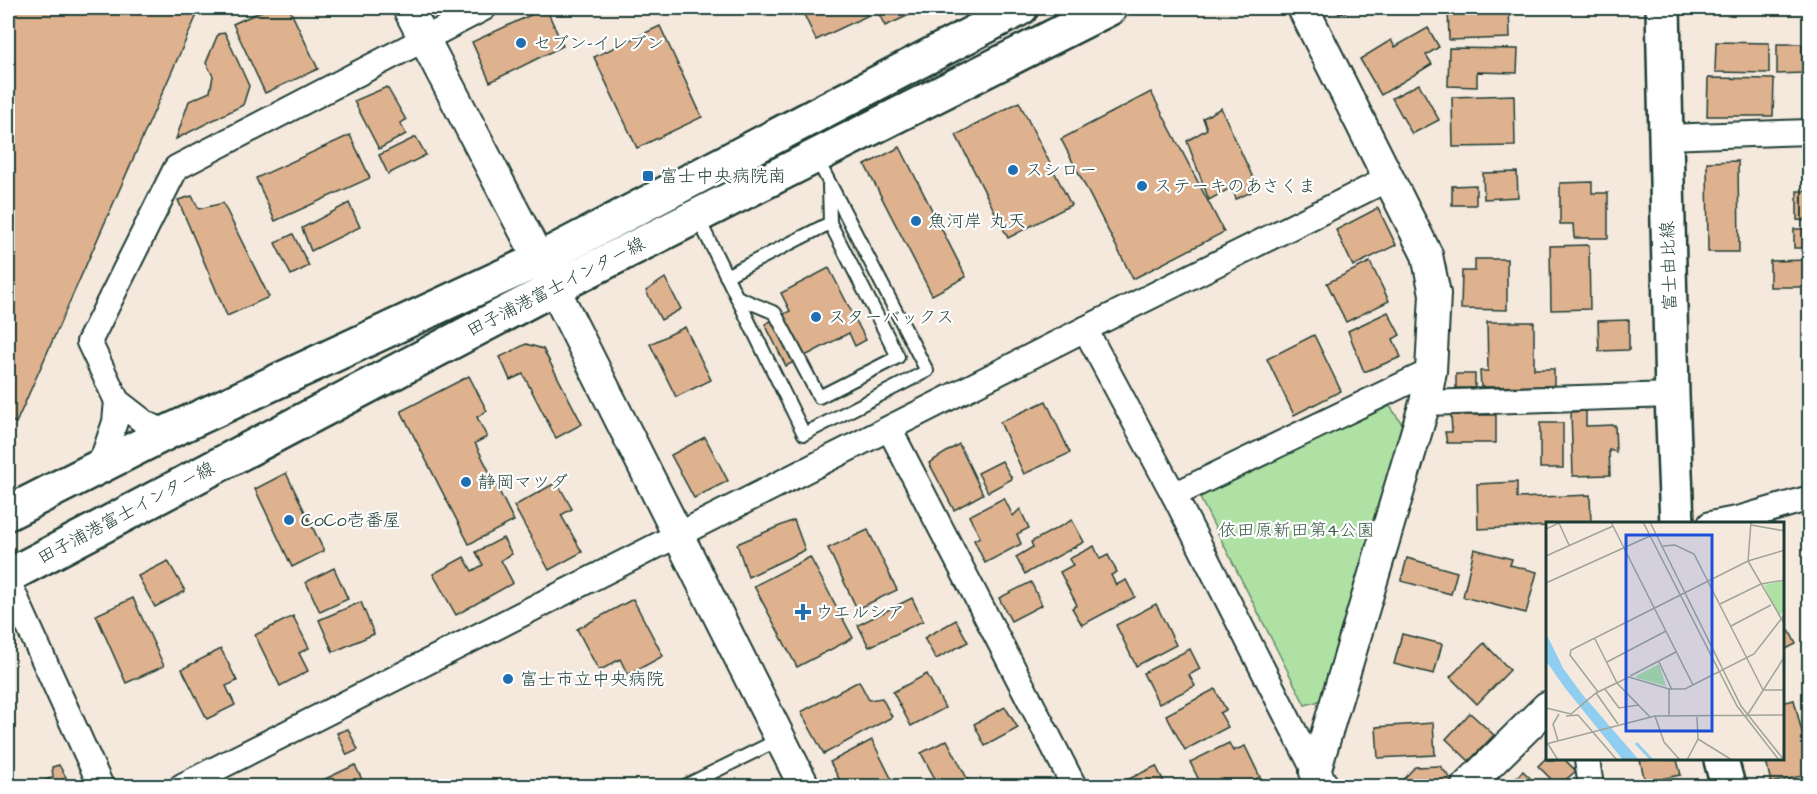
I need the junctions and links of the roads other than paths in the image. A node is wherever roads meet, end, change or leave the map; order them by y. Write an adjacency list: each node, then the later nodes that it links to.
1 (408, 8): 7 (street)
2 (484, 8): 7 (street)
3 (1021, 8): 14 (main road, 田子浦港富士インター線)
4 (1110, 8): 10 (main road, 田子浦港富士インター線)
5 (1303, 8): 11 (street)
6 (1663, 8): 9 (main road, 富士由比線)
7 (424, 39): 14 (street); 20 (street)
8 (1809, 132): 9 (street)
9 (1665, 137): 19 (main road, 富士由比線)
10 (822, 169): 12 (main road, 田子浦港富士インター線); 13 (lane); 16 (lane)
11 (1390, 178): 17 (street); 18 (street)
12 (697, 216): 14 (main road, 田子浦港富士インター線); 15 (lane)
13 (830, 223): 15 (lane); 16 (lane)
14 (546, 274): 23 (main road, 田子浦港富士インター線); 30 (street); 31 (main road, 田子浦港富士インター線)
15 (726, 276): 16 (lane)
16 (737, 297)
17 (1085, 329): 22 (street); 25 (street)
18 (1431, 371): 21 (street); 25 (street)
19 (1672, 395): 21 (street); 28 (main road, 富士由比線)
20 (117, 401): 23 (street); 24 (street)
21 (1425, 403): 37 (street)
22 (890, 430): 30 (street); 43 (street)
23 (168, 432): 24 (main road, 田子浦港富士インター線)
24 (100, 466): 27 (main road, 田子浦港富士インター線)
25 (1174, 495): 37 (street)
26 (1809, 498): 29 (street)
27 (8, 513)
28 (1677, 522)
29 (1720, 522)
30 (679, 536): 34 (street); 40 (street)
31 (8, 576)
32 (8, 581): 39 (street)
33 (1546, 708): 44 (street)
34 (780, 739): 38 (lane); 42 (street)
35 (1587, 761): 45 (street)
36 (1722, 761): 46 (main road)
37 (1319, 779)
38 (708, 781): 41 (lane)
39 (101, 786)
40 (182, 786)
41 (686, 786)
42 (804, 786)
43 (1074, 786)
44 (1467, 786)
45 (1591, 786)
46 (1728, 786)

